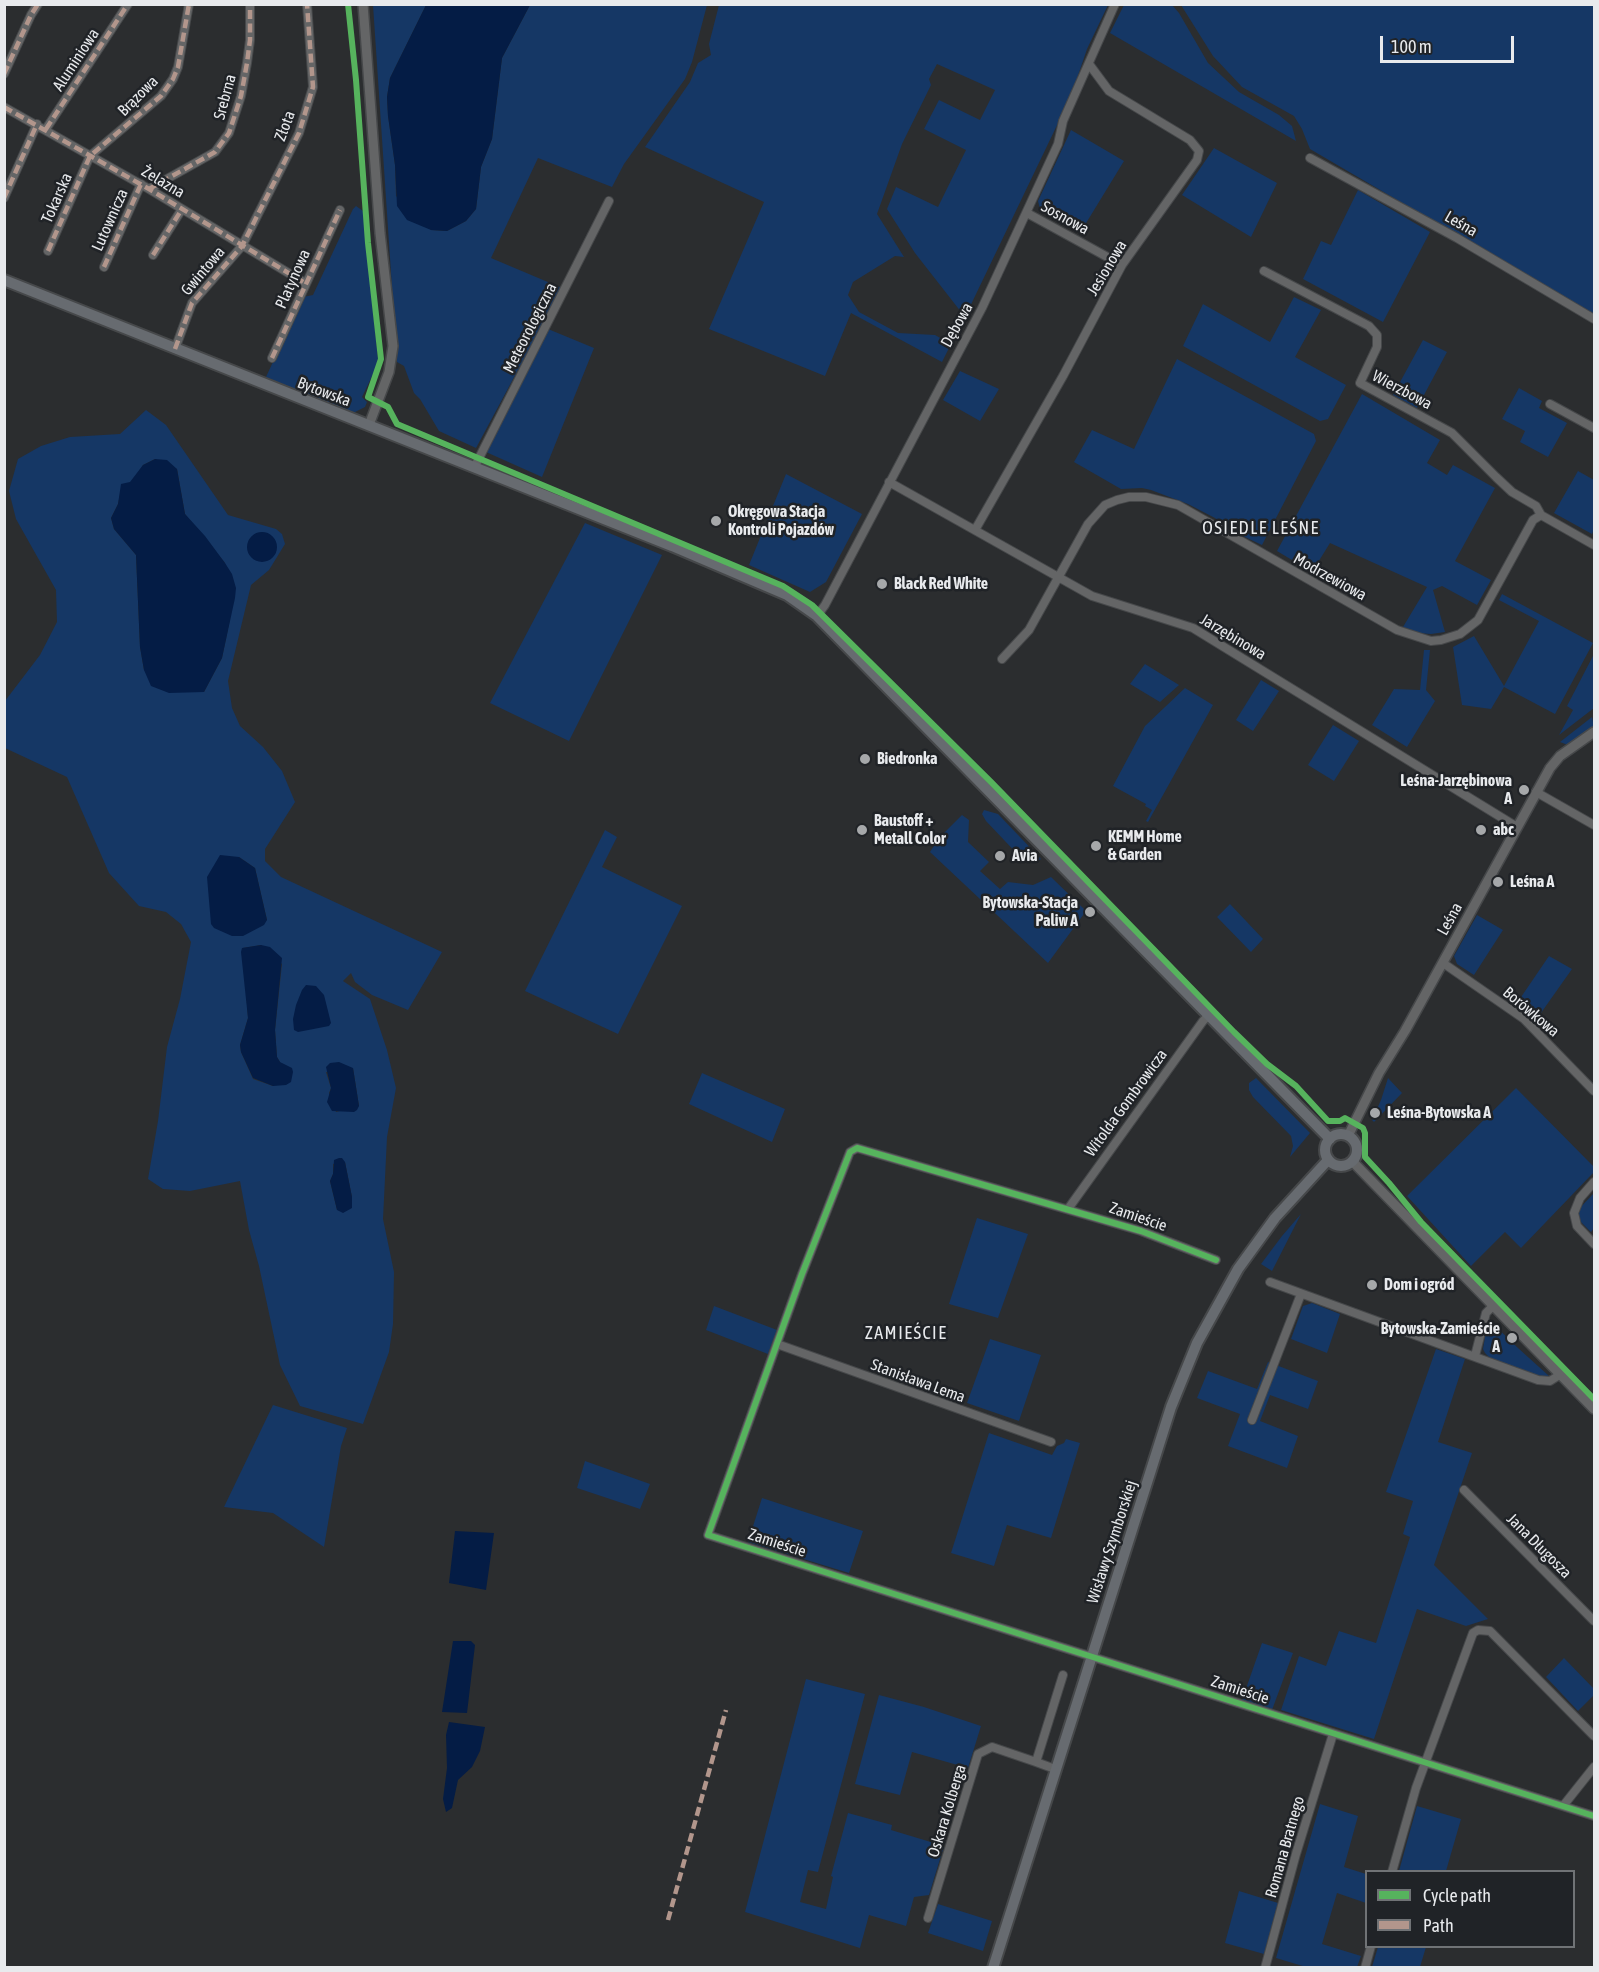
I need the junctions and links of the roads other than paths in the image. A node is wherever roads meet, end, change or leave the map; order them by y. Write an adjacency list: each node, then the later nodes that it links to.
1 (38, 4): 9 (street)
2 (128, 4): 12 (street, Aluminiowa)
3 (189, 4): 13 (street, Brązowa)
4 (250, 4): 15 (street, Srebrna)
5 (307, 4): 21 (street, Złota)
6 (363, 4): 33 (street)
7 (1115, 4): 8 (street, Dębowa)
8 (1089, 64): 20 (street, Dębowa); 24 (street, Jesionowa)
9 (4, 74)
10 (4, 107): 11 (street, Żelazna)
11 (37, 124): 12 (street, Żelazna); 16 (street)
12 (46, 129): 13 (street, Żelazna)
13 (90, 156): 15 (street, Żelazna); 22 (street, Tokarska)
14 (1310, 158): 29 (street, Leśna)
15 (145, 187): 18 (street, Żelazna); 25 (street, Lutownicza)
16 (4, 198)
17 (609, 201): 35 (street, Meteorologiczna)
18 (182, 209): 21 (street, Żelazna); 23 (street)
19 (340, 210): 28 (street, Platynowa)
20 (1027, 213): 24 (street, Sosnowa); 36 (street, Dębowa)
21 (242, 246): 28 (street, Żelazna); 30 (street, Gwintowa)
22 (48, 251)
23 (153, 255)
24 (1122, 265): 38 (street, Jesionowa)
25 (104, 267)
26 (1264, 271): 37 (street, Wierzbowa)
27 (4, 280): 30 (main road, Bytowska)
28 (305, 283): 31 (street, Platynowa)
29 (1594, 319)
30 (175, 349): 33 (main road, Bytowska)
31 (272, 358)
32 (1550, 404): 34 (street)
33 (369, 425): 35 (main road, Bytowska)
34 (1594, 428)
35 (474, 468): 41 (main road, Bytowska)
36 (889, 482): 38 (street, Jarzębinowa); 41 (street, Dębowa)
37 (1541, 515): 39 (street); 40 (street, Modrzewiowa)
38 (975, 530): 40 (street, Jarzębinowa)
39 (1594, 545)
40 (1058, 578): 42 (street, Modrzewiowa); 46 (street, Jarzębinowa)
41 (817, 616): 48 (main road, Bytowska)
42 (1002, 659)
43 (1594, 732): 44 (street, Leśna)
44 (1536, 792): 45 (street); 46 (street, Leśna)
45 (1594, 825)
46 (1517, 827): 47 (street, Leśna)
47 (1443, 963): 49 (street, Borówkowa); 50 (street, Leśna)
48 (1209, 1015): 51 (main road, Bytowska); 55 (street, Witolda Gombrowicza)
49 (1594, 1091)
50 (1348, 1136): 51 (main road); 53 (main road)
51 (1329, 1138): 52 (main road)
52 (1328, 1160): 53 (main road); 69 (main road, Wisławy Szymborskiej)
53 (1353, 1161): 60 (street)
54 (1594, 1182): 56 (street)
55 (1068, 1209): 57 (street, Zamieście); 61 (street, Zamieście)
56 (1594, 1244)
57 (1216, 1260)
58 (1270, 1282): 59 (street)
59 (1301, 1294): 62 (street); 65 (street)
60 (1493, 1305): 62 (street); 63 (street)
61 (777, 1344): 66 (street, Stanisława Lema); 69 (street, Zamieście)
62 (1474, 1356): 63 (street)
63 (1561, 1374): 64 (street)
64 (1594, 1408)
65 (1252, 1420)
66 (1051, 1442)
67 (1464, 1490): 68 (street, Jana Długosza)
68 (1594, 1621)
69 (1090, 1657): 71 (street, Zamieście); 76 (main road, Wisławy Szymborskiej)
70 (1063, 1675): 73 (street)
71 (1333, 1734): 74 (street, Zamieście); 83 (street, Romana Bratnego)
72 (1594, 1736): 74 (street)
73 (1036, 1762): 76 (street, Oskara Kolberga); 80 (street, Oskara Kolberga)
74 (1426, 1763): 77 (street, Zamieście); 79 (street)
75 (1594, 1767): 77 (street)
76 (1055, 1769): 82 (main road, Wisławy Szymborskiej)
77 (1563, 1806): 78 (street, Zamieście)
78 (1594, 1816)
79 (1393, 1870)
80 (927, 1918)
81 (1371, 1948): 84 (street)
82 (993, 1968)
83 (1265, 1968)
84 (1365, 1968)

